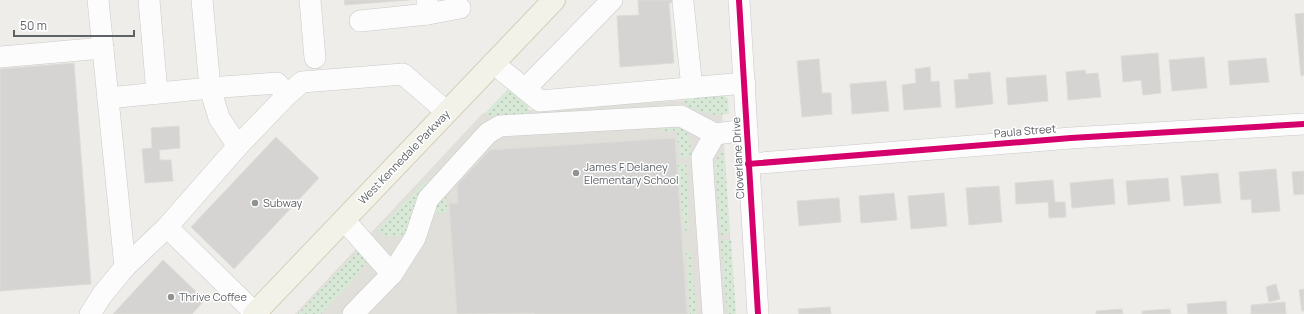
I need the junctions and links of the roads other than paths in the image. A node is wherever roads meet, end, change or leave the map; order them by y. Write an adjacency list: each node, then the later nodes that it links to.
1 (98, 0): 12 (street)
2 (149, 0): 19 (street)
3 (202, 0): 17 (street)
4 (310, 0): 14 (street)
5 (554, 0): 15 (main road, West Kennedale Parkway)
6 (612, 0): 21 (street)
7 (739, 0): 16 (street, Cloverlane Drive)
8 (683, 2): 18 (street)
9 (427, 7): 10 (street); 11 (street)
10 (460, 8)
11 (360, 21)
12 (103, 48): 13 (street); 22 (street)
13 (0, 57)
14 (315, 58)
15 (493, 63): 21 (street); 23 (main road, West Kennedale Parkway)
16 (744, 83): 18 (street); 25 (street, Cloverlane Drive)
17 (210, 88): 19 (street); 20 (street); 27 (street)
18 (692, 88): 21 (street)
19 (157, 93): 22 (street)
20 (287, 95): 23 (street); 27 (street)
21 (532, 95)
22 (108, 98): 31 (street)
23 (447, 112): 29 (main road, West Kennedale Parkway)
24 (1304, 124): 28 (street, Paula Street)
25 (747, 130): 26 (street); 28 (street, Cloverlane Drive)
26 (715, 134): 32 (street); 36 (street)
27 (238, 146): 30 (street)
28 (748, 164): 37 (street, Cloverlane Drive)
29 (344, 220): 32 (street); 34 (main road, West Kennedale Parkway)
30 (167, 226): 31 (street); 34 (street)
31 (125, 267): 33 (street)
32 (392, 274): 35 (street)
33 (90, 314)
34 (255, 314)
35 (353, 314)
36 (713, 314)
37 (758, 314)

